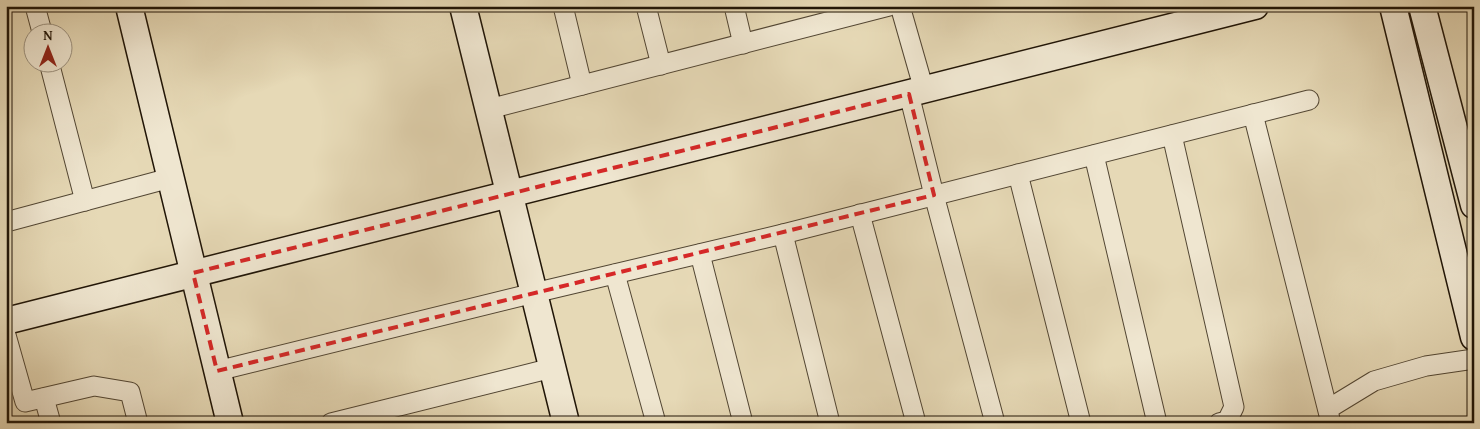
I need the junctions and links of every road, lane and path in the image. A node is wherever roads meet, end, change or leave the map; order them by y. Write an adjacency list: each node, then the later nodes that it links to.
1 (35, 6): 13 (street)
2 (129, 6): 25 (street)
3 (463, 6): 20 (street)
4 (564, 6): 17 (street)
5 (646, 6): 15 (street)
6 (734, 6): 14 (street)
7 (889, 6): 12 (street)
8 (900, 6): 18 (street)
9 (1254, 6): 18 (street)
10 (1393, 6): 39 (street)
11 (1422, 6): 29 (street)
12 (823, 14): 14 (street)
13 (39, 22)
14 (743, 44): 15 (street)
15 (661, 65): 17 (street)
16 (53, 72): 28 (street)
17 (582, 85): 20 (street)
18 (916, 92): 26 (street); 27 (street)
19 (1309, 100): 21 (street)
20 (489, 109): 26 (street)
21 (1253, 114): 22 (street); 44 (street)
22 (1172, 135): 23 (street); 57 (street)
23 (1094, 155): 24 (street); 56 (street)
24 (1018, 174): 27 (street); 55 (street)
25 (170, 178): 28 (street); 34 (street)
26 (510, 194): 34 (street); 36 (street)
27 (934, 196): 30 (street); 54 (street)
28 (85, 201): 31 (street)
29 (1474, 205)
30 (860, 214): 32 (street); 53 (street)
31 (6, 222)
32 (783, 234): 33 (street); 52 (street)
33 (700, 254): 35 (street); 51 (street)
34 (193, 273): 37 (street); 42 (street)
35 (615, 274): 36 (street); 50 (street)
36 (534, 293): 41 (street); 42 (street)
37 (6, 321)
38 (6, 335): 43 (street)
39 (1474, 337)
40 (1474, 359): 44 (street)
41 (552, 368): 48 (street); 49 (street)
42 (217, 371): 47 (street)
43 (44, 398): 45 (street); 46 (street)
44 (1330, 416)
45 (51, 423)
46 (138, 423)
47 (230, 423)
48 (331, 423)
49 (566, 423)
50 (656, 423)
51 (743, 423)
52 (830, 423)
53 (916, 423)
54 (995, 423)
55 (1081, 423)
56 (1157, 423)
57 (1219, 423)

